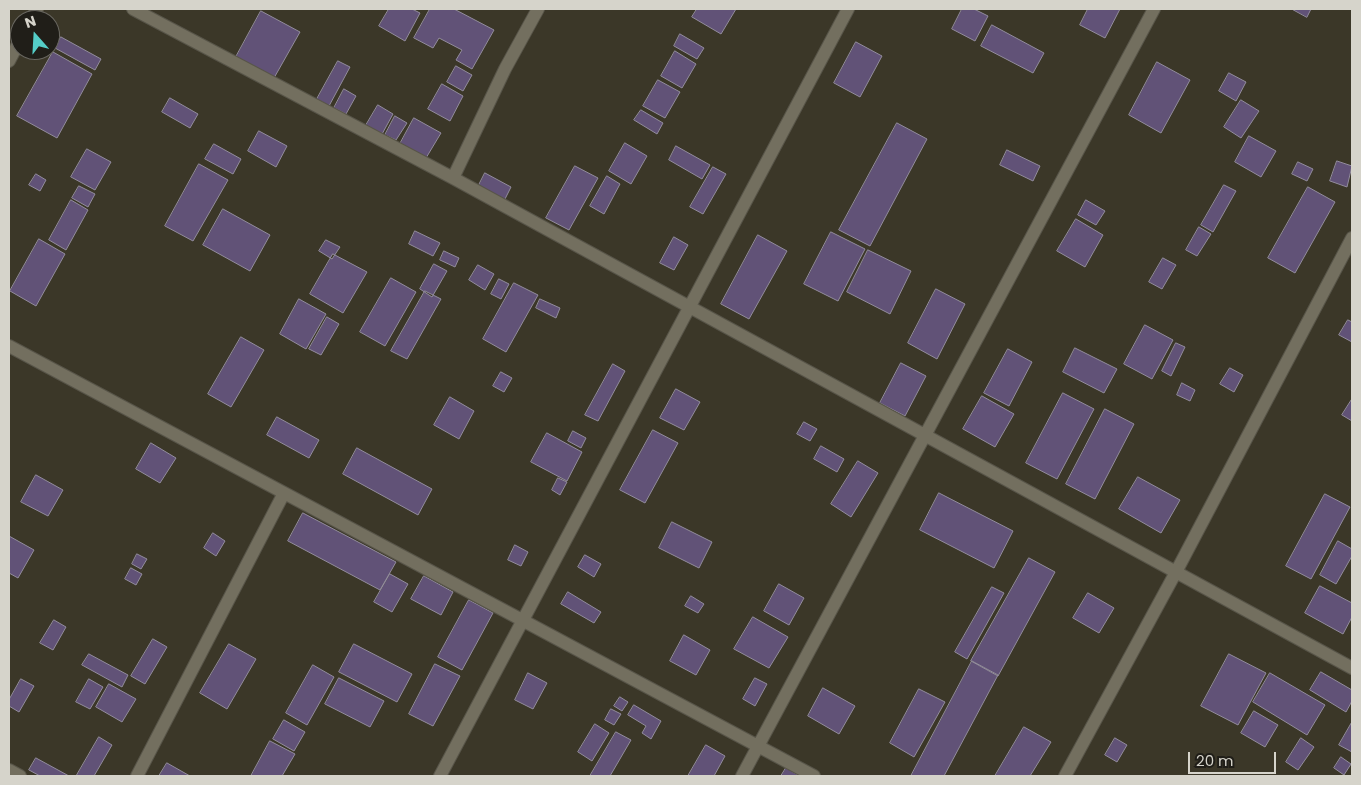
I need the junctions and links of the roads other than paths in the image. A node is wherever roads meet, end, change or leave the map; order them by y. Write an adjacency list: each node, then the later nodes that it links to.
1 (133, 9): 5 (street)
2 (538, 9): 5 (street)
3 (848, 9): 7 (street)
4 (1154, 9): 9 (street)
5 (453, 178): 7 (street)
6 (1352, 238): 11 (street)
7 (689, 307): 9 (street); 12 (street)
8 (9, 346): 10 (street)
9 (924, 435): 11 (street); 14 (street)
10 (284, 493): 12 (street); 17 (street)
11 (1176, 572): 13 (street); 21 (street)
12 (522, 620): 14 (street); 18 (street)
13 (1352, 668)
14 (757, 746): 19 (street); 20 (street)
15 (9, 770): 16 (street)
16 (20, 776)
17 (136, 776)
18 (440, 776)
19 (742, 776)
20 (814, 776)
21 (1065, 776)

